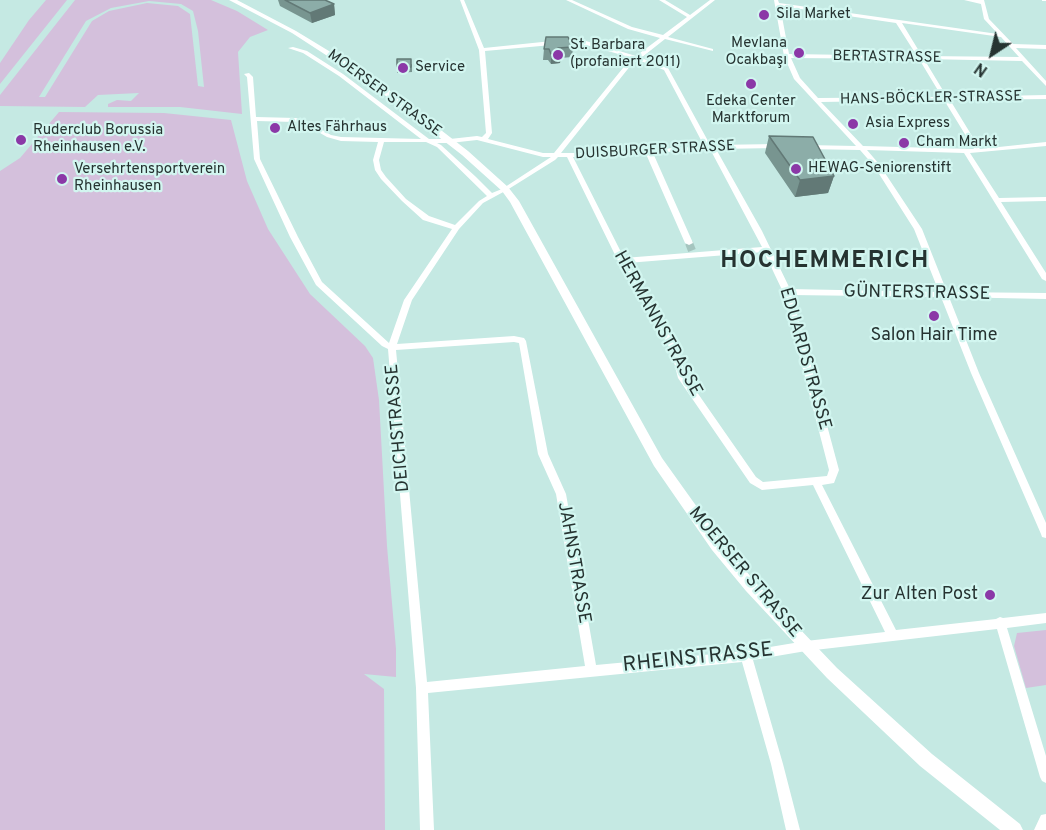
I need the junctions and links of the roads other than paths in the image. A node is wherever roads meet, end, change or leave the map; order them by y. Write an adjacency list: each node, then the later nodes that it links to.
1 (232, 0): 31 (main road, MOERSER STRASSE)
2 (462, 0): 16 (street)
3 (568, 0): 12 (street)
4 (661, 0): 9 (street)
5 (712, 0): 9 (street)
6 (966, 0): 7 (street)
7 (982, 1): 11 (street)
8 (776, 2): 10 (street); 18 (street)
9 (690, 17): 12 (street)
10 (898, 21): 11 (street); 20 (street)
11 (1002, 36): 13 (street)
12 (663, 37): 17 (street); 19 (street)
13 (1011, 46): 14 (street); 21 (street)
14 (1046, 47)
15 (291, 48): 30 (street, MOERSER STRASSE)
16 (482, 50): 19 (street, EDUARDSTRASSE); 28 (street)
17 (711, 50)
18 (787, 56): 20 (street, BERTASTRASSE); 26 (street)
19 (637, 58): 35 (street, EDUARDSTRASSE); 41 (street)
20 (921, 58): 21 (street, BERTASTRASSE); 25 (street)
21 (1023, 59): 23 (street)
22 (247, 74): 27 (street, DEICHSTRASSE)
23 (1045, 82)
24 (1046, 98): 25 (street, HANS-BÖCKLER-STRASSE)
25 (947, 99): 26 (street, HANS-BÖCKLER-STRASSE); 38 (street)
26 (816, 100): 36 (street)
27 (254, 119): 29 (street, DUISBURGER STRASSE); 54 (street, DEICHSTRASSE)
28 (484, 139): 31 (street, DUISBURGER STRASSE); 41 (street, DUISBURGER STRASSE)
29 (381, 141): 30 (street, DUISBURGER STRASSE); 46 (street)
30 (428, 141): 31 (street, DUISBURGER STRASSE); 43 (street, MOERSER STRASSE)
31 (450, 141): 42 (main road, MOERSER STRASSE)
32 (1046, 144): 38 (street)
33 (790, 146): 35 (street, DUISBURGER STRASSE)
34 (799, 146): 36 (street)
35 (712, 147): 39 (street, DUISBURGER STRASSE); 48 (street, EDUARDSTRASSE)
36 (862, 148): 37 (street); 52 (street)
37 (966, 151): 38 (street); 45 (street)
38 (978, 151)
39 (649, 152): 40 (street, DUISBURGER STRASSE); 47 (street)
40 (569, 155): 41 (street, DUISBURGER STRASSE); 49 (street, HERMANNSTRASSE)
41 (555, 156): 42 (street)
42 (500, 188): 43 (street); 61 (main road, MOERSER STRASSE)
43 (491, 196): 46 (street)
44 (1046, 199): 45 (street)
45 (996, 200): 50 (street)
46 (456, 228): 54 (street)
47 (688, 243)
48 (767, 249): 49 (street); 51 (street, EDUARDSTRASSE)
49 (622, 261): 56 (street, HERMANNSTRASSE)
50 (1046, 279)
51 (787, 292): 52 (street, GÜNTERSTRASSE); 55 (street, EDUARDSTRASSE)
52 (944, 293): 53 (street, GÜNTERSTRASSE); 57 (street)
53 (1046, 296)
54 (392, 347): 63 (street, JAHNSTRASSE); 64 (street, DEICHSTRASSE)
55 (831, 480): 56 (street, HERMANNSTRASSE)
56 (816, 482): 60 (street)
57 (1046, 534)
58 (1046, 618): 59 (street, RHEINSTRASSE)
59 (1000, 622): 60 (street, RHEINSTRASSE); 65 (street)
60 (893, 636): 61 (street, RHEINSTRASSE)
61 (806, 646): 62 (street, RHEINSTRASSE); 69 (main road, MOERSER STRASSE)
62 (746, 656): 63 (street, RHEINSTRASSE); 68 (street)
63 (591, 670): 64 (street, RHEINSTRASSE)
64 (422, 688): 67 (street, DEICHSTRASSE)
65 (1046, 777)
66 (1046, 820): 70 (street)
67 (427, 830)
68 (793, 830)
69 (1014, 830)
70 (1041, 830)

